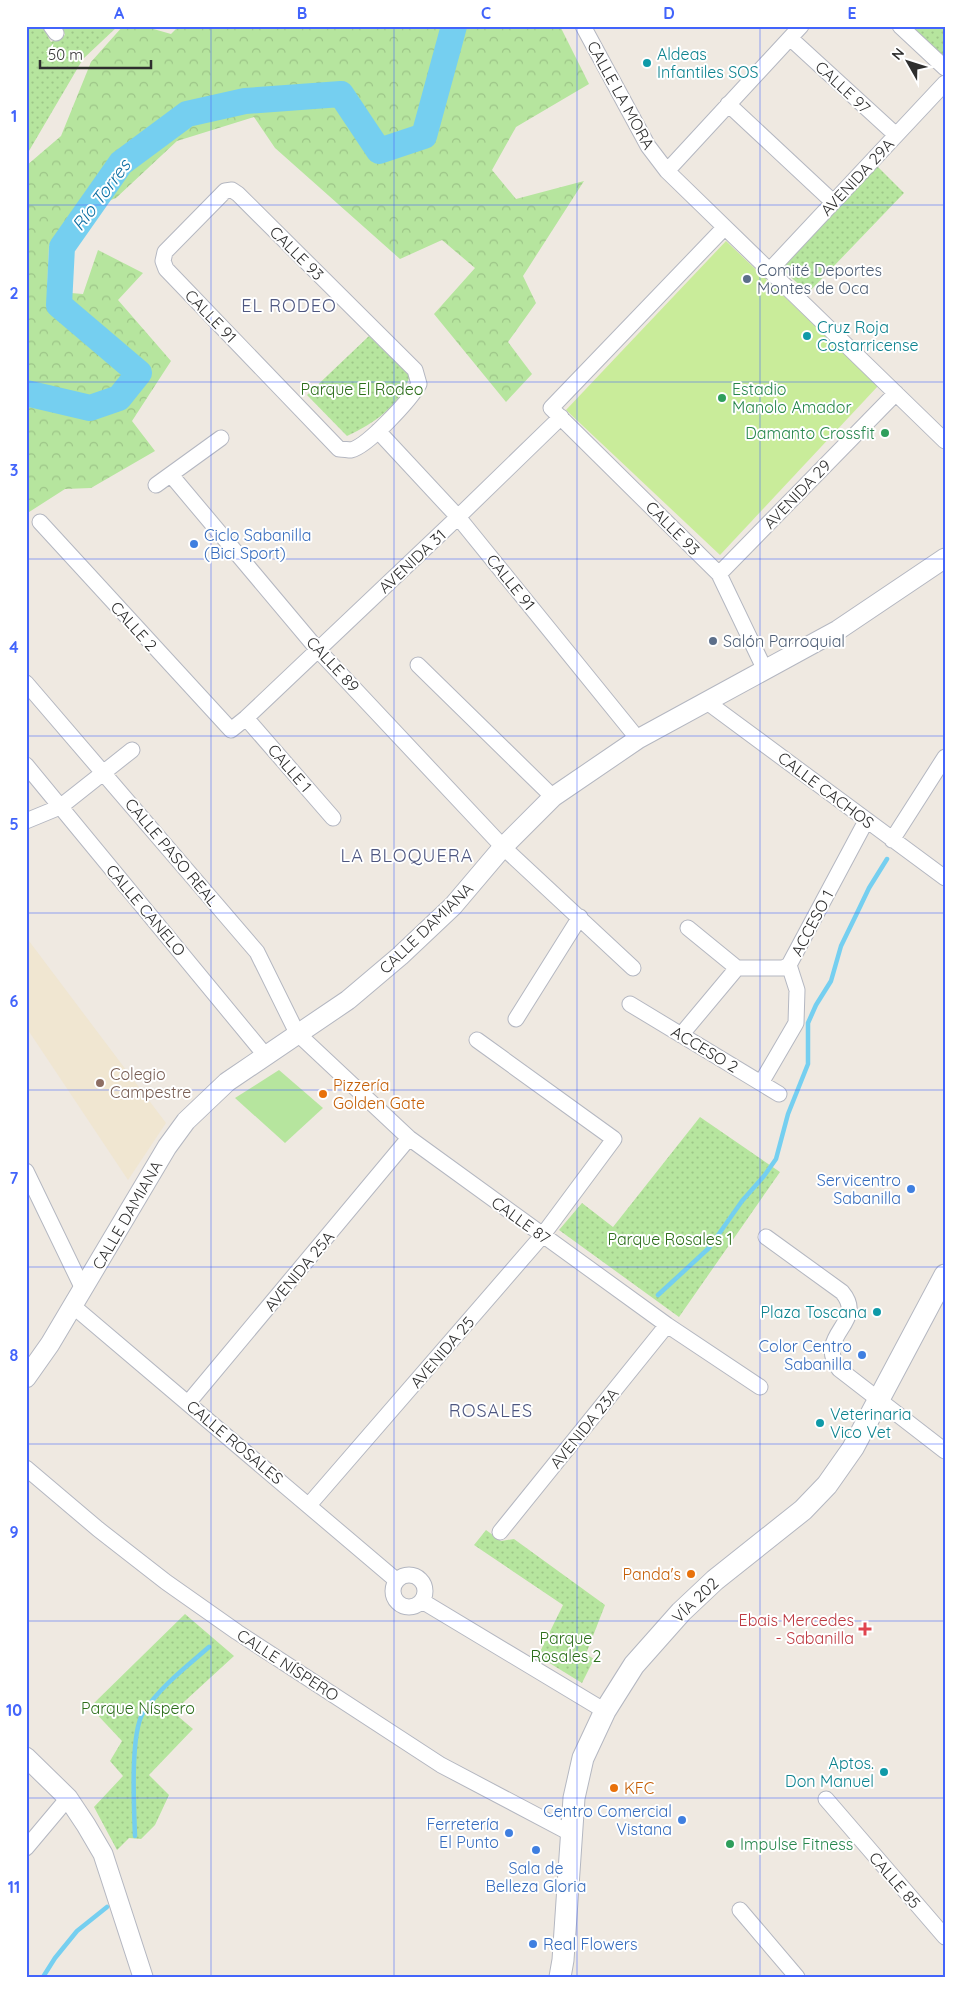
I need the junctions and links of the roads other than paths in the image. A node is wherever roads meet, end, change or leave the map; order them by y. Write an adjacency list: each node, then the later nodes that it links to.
1 (583, 26): 9 (street, CALLE LA MORA)
2 (801, 26): 4 (street)
3 (900, 26): 5 (street)
4 (790, 38): 7 (street); 8 (street, CALLE 97)
5 (945, 68)
6 (945, 83): 8 (street, AVENIDA 29A)
7 (728, 104): 9 (street); 10 (street)
8 (896, 135): 10 (street, AVENIDA 29A)
9 (667, 171): 11 (street, CALLE LA MORA)
10 (833, 202): 13 (street, AVENIDA 29A)
11 (724, 228): 13 (street, CALLE LA MORA); 15 (street, AVENIDA 31)
12 (166, 269): 16 (street, CALLE 91); 16 (street, CALLE 93)
13 (769, 271): 14 (street, CALLE LA MORA)
14 (896, 393): 18 (street, CALLE LA MORA); 24 (street, AVENIDA 29)
15 (556, 413): 21 (street, AVENIDA 31); 24 (street, CALLE 93)
16 (378, 431): 21 (street, CALLE 91)
17 (221, 438): 19 (street)
18 (945, 442)
19 (171, 475): 20 (street); 25 (street, CALLE 89)
20 (156, 485)
21 (458, 517): 25 (street, AVENIDA 31); 32 (street, CALLE 91)
22 (40, 522): 31 (street, CALLE 2)
23 (945, 558): 27 (street, CALLE DAMIANA)
24 (719, 574): 27 (street, CALLE 93)
25 (318, 650): 30 (street, AVENIDA 31); 43 (street, CALLE 89)
26 (418, 664): 37 (street)
27 (765, 670): 29 (street, CALLE DAMIANA)
28 (26, 682): 36 (street, CALLE PASO REAL)
29 (707, 702): 32 (street, CALLE DAMIANA); 41 (street, CALLE CACHOS)
30 (246, 718): 31 (street, AVENIDA 31); 39 (street, CALLE 1)
31 (228, 730)
32 (638, 740): 37 (street, CALLE DAMIANA)
33 (132, 750): 36 (street)
34 (945, 757): 42 (street)
35 (26, 765): 38 (street, CALLE CANELO)
36 (104, 772): 38 (street); 52 (street, CALLE PASO REAL)
37 (553, 797): 43 (street, CALLE DAMIANA)
38 (60, 807): 40 (street); 55 (street, CALLE CANELO)
39 (333, 818)
40 (26, 821)
41 (866, 821): 42 (street, CALLE CACHOS); 47 (street, ACCESO 1)
42 (892, 840): 44 (street, CALLE CACHOS)
43 (504, 846): 45 (street); 52 (street, CALLE DAMIANA)
44 (945, 878)
45 (580, 917): 48 (street); 51 (street)
46 (688, 928): 49 (street)
47 (790, 965): 49 (street); 56 (street, ACCESO 1)
48 (634, 968)
49 (737, 968): 53 (street)
50 (630, 1004): 53 (street, ACCESO 2)
51 (516, 1019)
52 (297, 1033): 55 (street, CALLE DAMIANA); 58 (street, CALLE 87)
53 (681, 1035): 56 (street, ACCESO 2)
54 (477, 1040): 60 (street, AVENIDA 25)
55 (265, 1055): 63 (street, CALLE DAMIANA)
56 (760, 1083): 57 (street, ACCESO 2)
57 (779, 1094)
58 (409, 1138): 60 (street, CALLE 87); 69 (street, AVENIDA 25A)
59 (26, 1171): 63 (street)
60 (542, 1236): 65 (street, CALLE 87); 72 (street, AVENIDA 25)
61 (766, 1237): 68 (street)
62 (945, 1275): 68 (main road, VÍA 202)
63 (83, 1289): 64 (street, CALLE DAMIANA)
64 (73, 1306): 66 (street, CALLE DAMIANA); 69 (street, CALLE ROSALES)
65 (668, 1325): 67 (street, CALLE 87); 73 (street, AVENIDA 23A)
66 (26, 1378)
67 (760, 1387)
68 (880, 1399): 70 (street); 76 (main road, VÍA 202)
69 (188, 1403): 72 (street, CALLE ROSALES)
70 (945, 1451)
71 (26, 1468): 80 (street, CALLE NÍSPERO)
72 (309, 1505): 74 (street, CALLE ROSALES)
73 (500, 1532)
74 (396, 1580): 75 (street); 75 (street)
75 (422, 1601): 76 (street)
76 (605, 1711): 80 (main road, VÍA 202)
77 (26, 1757): 78 (street)
78 (68, 1798): 81 (street); 84 (street)
79 (826, 1799): 83 (street, CALLE 85)
80 (570, 1833): 85 (main road, VÍA 202)
81 (26, 1848)
82 (740, 1910): 86 (street)
83 (945, 1937)
84 (144, 1977)
85 (560, 1977)
86 (797, 1977)

